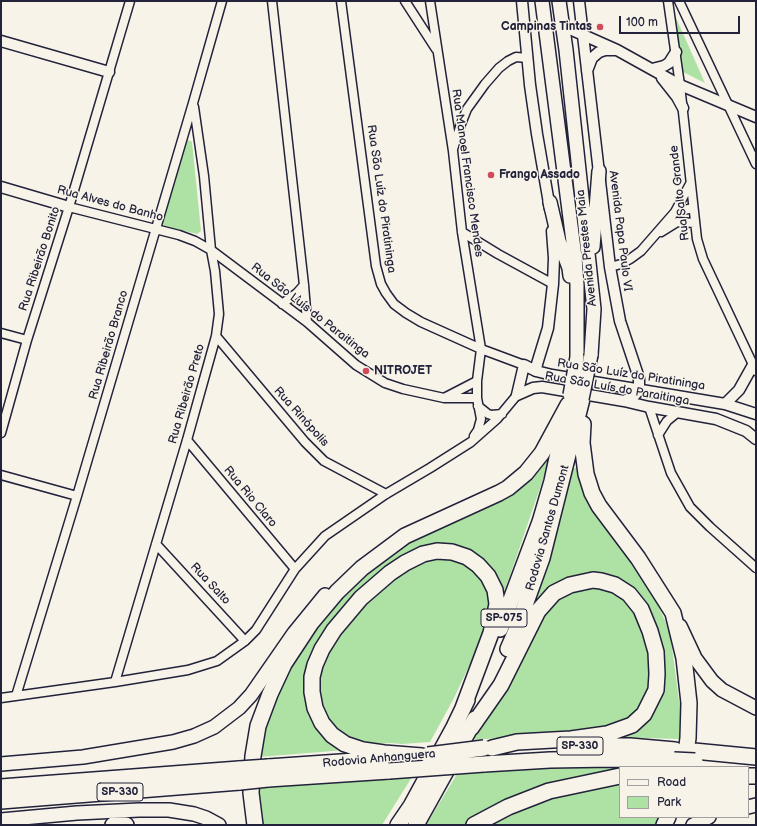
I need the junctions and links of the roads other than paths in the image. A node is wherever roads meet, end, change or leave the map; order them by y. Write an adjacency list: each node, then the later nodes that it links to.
1 (130, 1): 21 (street, Rua Ribeirão Bonito)
2 (222, 1): 24 (street, Rua Ribeirão Branco)
3 (272, 1): 44 (street)
4 (341, 1): 52 (street, Rua São Luíz do Piratininga)
5 (405, 1): 17 (street)
6 (430, 1): 17 (street, Rua Manoel Francisco Mendes)
7 (522, 1): 19 (street)
8 (542, 1): 47 (highway, Avenida Prestes Maia)
9 (559, 1): 13 (highway, Avenida Prestes Maia)
10 (579, 1): 14 (street, Avenida Papa Paulo VI)
11 (668, 1): 18 (street, Rua Salto Grande)
12 (679, 1): 25 (street)
13 (563, 26): 14 (street); 46 (highway, Avenida Prestes Maia)
14 (582, 35): 16 (street); 22 (street, Avenida Papa Paulo VI)
15 (1, 41): 21 (street)
16 (617, 50): 20 (street); 22 (street)
17 (438, 51): 28 (street, Rua Manoel Francisco Mendes)
18 (676, 52): 20 (street); 23 (street, Rua Salto Grande)
19 (528, 58): 28 (street); 33 (street)
20 (652, 69): 23 (street); 26 (street)
21 (109, 72): 34 (street, Rua Ribeirão Bonito)
22 (587, 73): 30 (street, Avenida Papa Paulo VI)
23 (680, 85): 25 (street); 26 (street, Rua Salto Grande)
24 (193, 103): 38 (street, Rua Ribeirão Branco); 41 (street, Rua Ribeirão Preto)
25 (727, 104): 27 (street); 29 (street)
26 (683, 108): 31 (street, Rua Salto Grande)
27 (756, 117)
28 (453, 151): 39 (street, Rua Manoel Francisco Mendes)
29 (756, 164)
30 (599, 171): 42 (street, Avenida Papa Paulo VI); 46 (highway)
31 (690, 184): 35 (street, Rua Salto Grande); 36 (street)
32 (1, 187): 34 (street, Rua Alves do Banho)
33 (550, 202): 43 (street); 47 (highway)
34 (69, 207): 38 (street, Rua Alves do Banho); 51 (street, Rua Ribeirão Bonito)
35 (693, 208): 36 (street); 37 (street, Rua Salto Grande)
36 (675, 212): 40 (street)
37 (695, 223): 40 (street); 56 (street, Rua Salto Grande)
38 (155, 229): 41 (street, Rua Alves do Banho); 78 (street, Rua Ribeirão Branco)
39 (462, 232): 43 (street); 52 (street, Rua Manoel Francisco Mendes)
40 (655, 236): 42 (street)
41 (211, 250): 45 (street, Rua São Luís do Paraitinga); 50 (street, Rua Ribeirão Preto)
42 (610, 267): 60 (street, Avenida Papa Paulo VI)
43 (553, 284): 57 (street)
44 (304, 285): 45 (street); 48 (street)
45 (282, 304): 48 (street, Rua São Luís do Paraitinga)
46 (594, 309): 65 (highway, Avenida Prestes Maia, bridge)
47 (577, 312): 65 (highway, Avenida Prestes Maia, bridge)
48 (307, 322): 62 (street, Rua São Luís do Paraitinga)
49 (1, 333): 51 (street)
50 (216, 336): 74 (street, Rua Ribeirão Preto); 77 (street, Rua Rinópolis)
51 (27, 340): 71 (street, Rua Ribeirão Bonito)
52 (481, 349): 53 (street, Rua São Luíz do Piratininga); 54 (street)
53 (493, 353): 54 (street); 55 (street, Rua São Luíz do Piratininga)
54 (480, 362): 58 (street)
55 (524, 365): 57 (street, Rua São Luíz do Piratininga); 61 (street)
56 (755, 368): 66 (street)
57 (536, 371): 59 (street); 60 (street, Rua São Luíz do Piratininga)
58 (477, 381): 62 (street); 64 (street)
59 (542, 387): 61 (street, Rua São Luís do Paraitinga); 63 (street, Rua São Luís do Paraitinga)
60 (639, 390): 63 (street); 66 (street, Rua São Luíz do Piratininga)
61 (517, 395): 69 (street)
62 (444, 398): 64 (street, Rua São Luís do Paraitinga)
63 (624, 401): 67 (street, Rua São Luís do Paraitinga)
64 (478, 402): 69 (street); 75 (street)
65 (575, 402): 79 (highway); 83 (highway); 88 (highway, Rodovia Santos Dumont / SP-075); 90 (highway, Rodovia Santos Dumont / SP-075)
66 (726, 404): 70 (street, Rua São Luíz do Piratininga)
67 (649, 407): 68 (street, Rua São Luís do Paraitinga); 72 (street)
68 (678, 412): 72 (street); 73 (street, Rua São Luís do Paraitinga)
69 (502, 414): 75 (street)
70 (756, 414)
71 (1, 433)
72 (658, 435): 81 (street)
73 (756, 439)
74 (187, 440): 80 (street, Rua Ribeirão Preto); 82 (street, Rua Rio Claro)
75 (470, 442): 77 (street)
76 (1, 475): 78 (street)
77 (386, 494): 82 (street)
78 (77, 496): 86 (street, Rua Ribeirão Branco)
79 (405, 536): 95 (highway); 109 (highway)
80 (156, 544): 84 (street, Rua Salto); 85 (street, Rua Ribeirão Preto)
81 (756, 568)
82 (295, 569): 84 (street)
83 (672, 613): 89 (highway); 94 (highway)
84 (245, 641): 85 (street)
85 (115, 682): 86 (street)
86 (16, 696): 87 (street)
87 (1, 698)
88 (463, 708): 92 (highway); 110 (highway, Rodovia Santos Dumont / SP-075)
89 (756, 708)
90 (471, 728): 91 (highway); 111 (highway, Rodovia Santos Dumont / SP-075)
91 (488, 748): 92 (highway, Rodovia Anhanguera / SP-330, bridge); 94 (highway, Rodovia Anhanguera / SP-330)
92 (425, 755): 97 (highway, Rodovia Anhanguera / SP-330)
93 (756, 757): 94 (highway, Rodovia Anhanguera / SP-330)
94 (684, 758): 96 (highway, Rodovia Anhanguera / SP-330); 97 (highway, Rodovia Anhanguera / SP-330, bridge)
95 (1, 764)
96 (742, 766)
97 (268, 773): 99 (highway, Rodovia Anhanguera / SP-330, bridge)
98 (1, 776): 101 (highway)
99 (239, 776): 101 (highway, Rodovia Anhanguera / SP-330); 103 (highway, Rodovia Anhanguera / SP-330)
100 (619, 776): 112 (highway)
101 (117, 777): 102 (highway, Rodovia Anhanguera / SP-330)
102 (1, 787)
103 (1, 801)
104 (707, 818): 113 (highway)
105 (1, 820): 108 (highway)
106 (113, 825): 107 (highway)
107 (126, 825)
108 (219, 825)
109 (255, 825)
110 (398, 825)
111 (416, 825)
112 (474, 825)
113 (693, 825)

